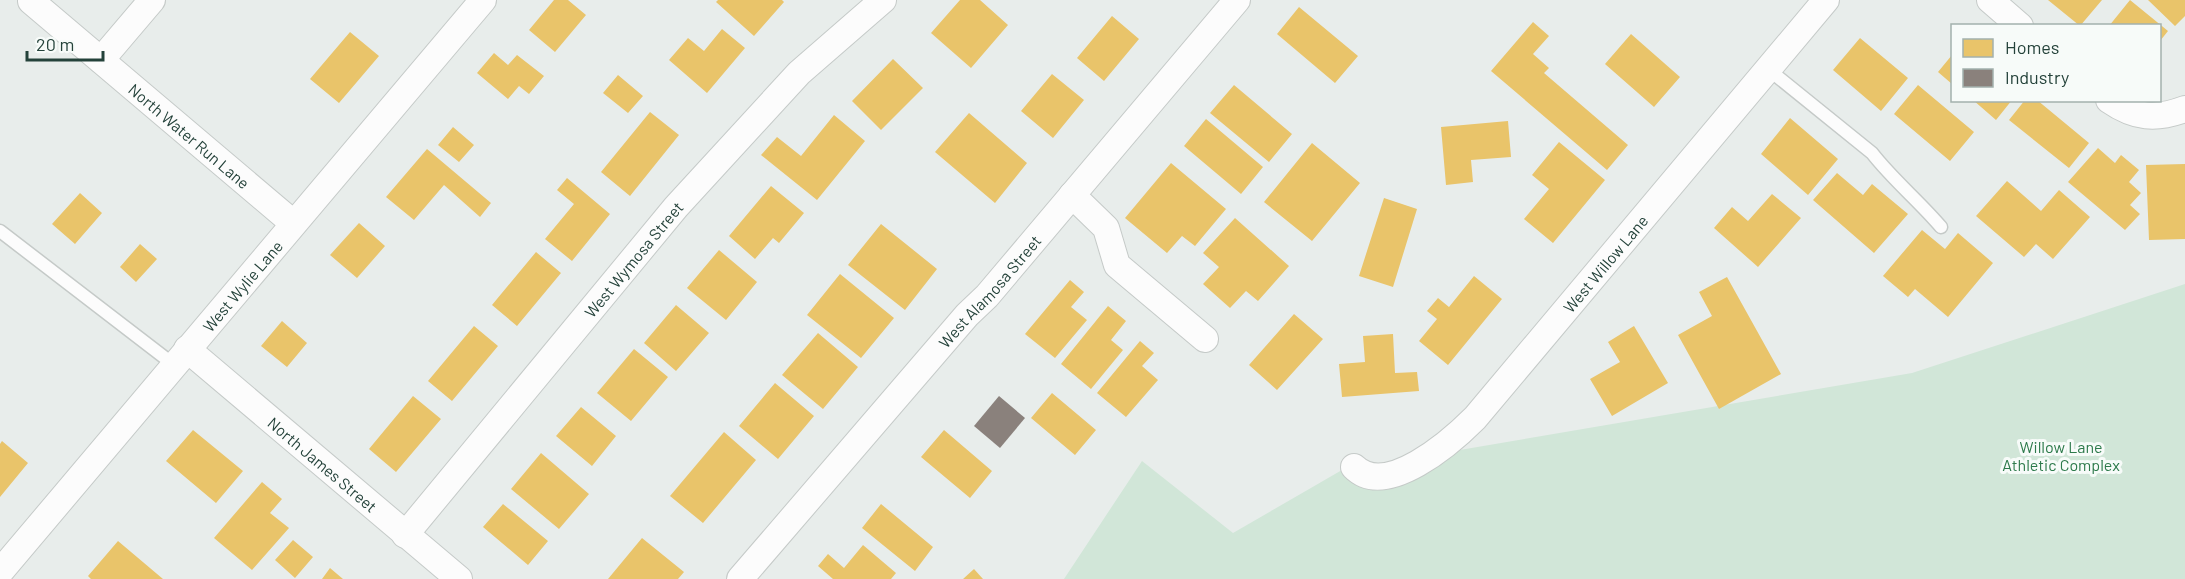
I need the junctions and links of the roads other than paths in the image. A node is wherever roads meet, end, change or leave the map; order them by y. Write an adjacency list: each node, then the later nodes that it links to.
1 (152, 0): 9 (street)
2 (483, 0): 14 (street, West Wylie Lane)
3 (883, 0): 20 (street, West Wymosa Street)
4 (1237, 0): 13 (street, West Alamosa Street)
5 (1826, 0): 10 (street, West Willow Lane)
6 (1990, 0): 8 (street)
7 (31, 1): 9 (street, North Water Run Lane)
8 (2018, 24)
9 (101, 60): 14 (street, North Water Run Lane)
10 (1768, 69): 15 (lane); 19 (street, West Willow Lane)
11 (2112, 102): 12 (street)
12 (2185, 109)
13 (1072, 195): 17 (street); 23 (street, West Alamosa Street)
14 (293, 223): 18 (street, West Wylie Lane)
15 (1941, 227)
16 (0, 231): 18 (lane)
17 (1205, 339)
18 (180, 357): 20 (street, North James Street); 21 (street, West Wylie Lane)
19 (1354, 467)
20 (405, 535): 22 (street, North James Street)
21 (5, 558)
22 (459, 579)
23 (740, 579)

